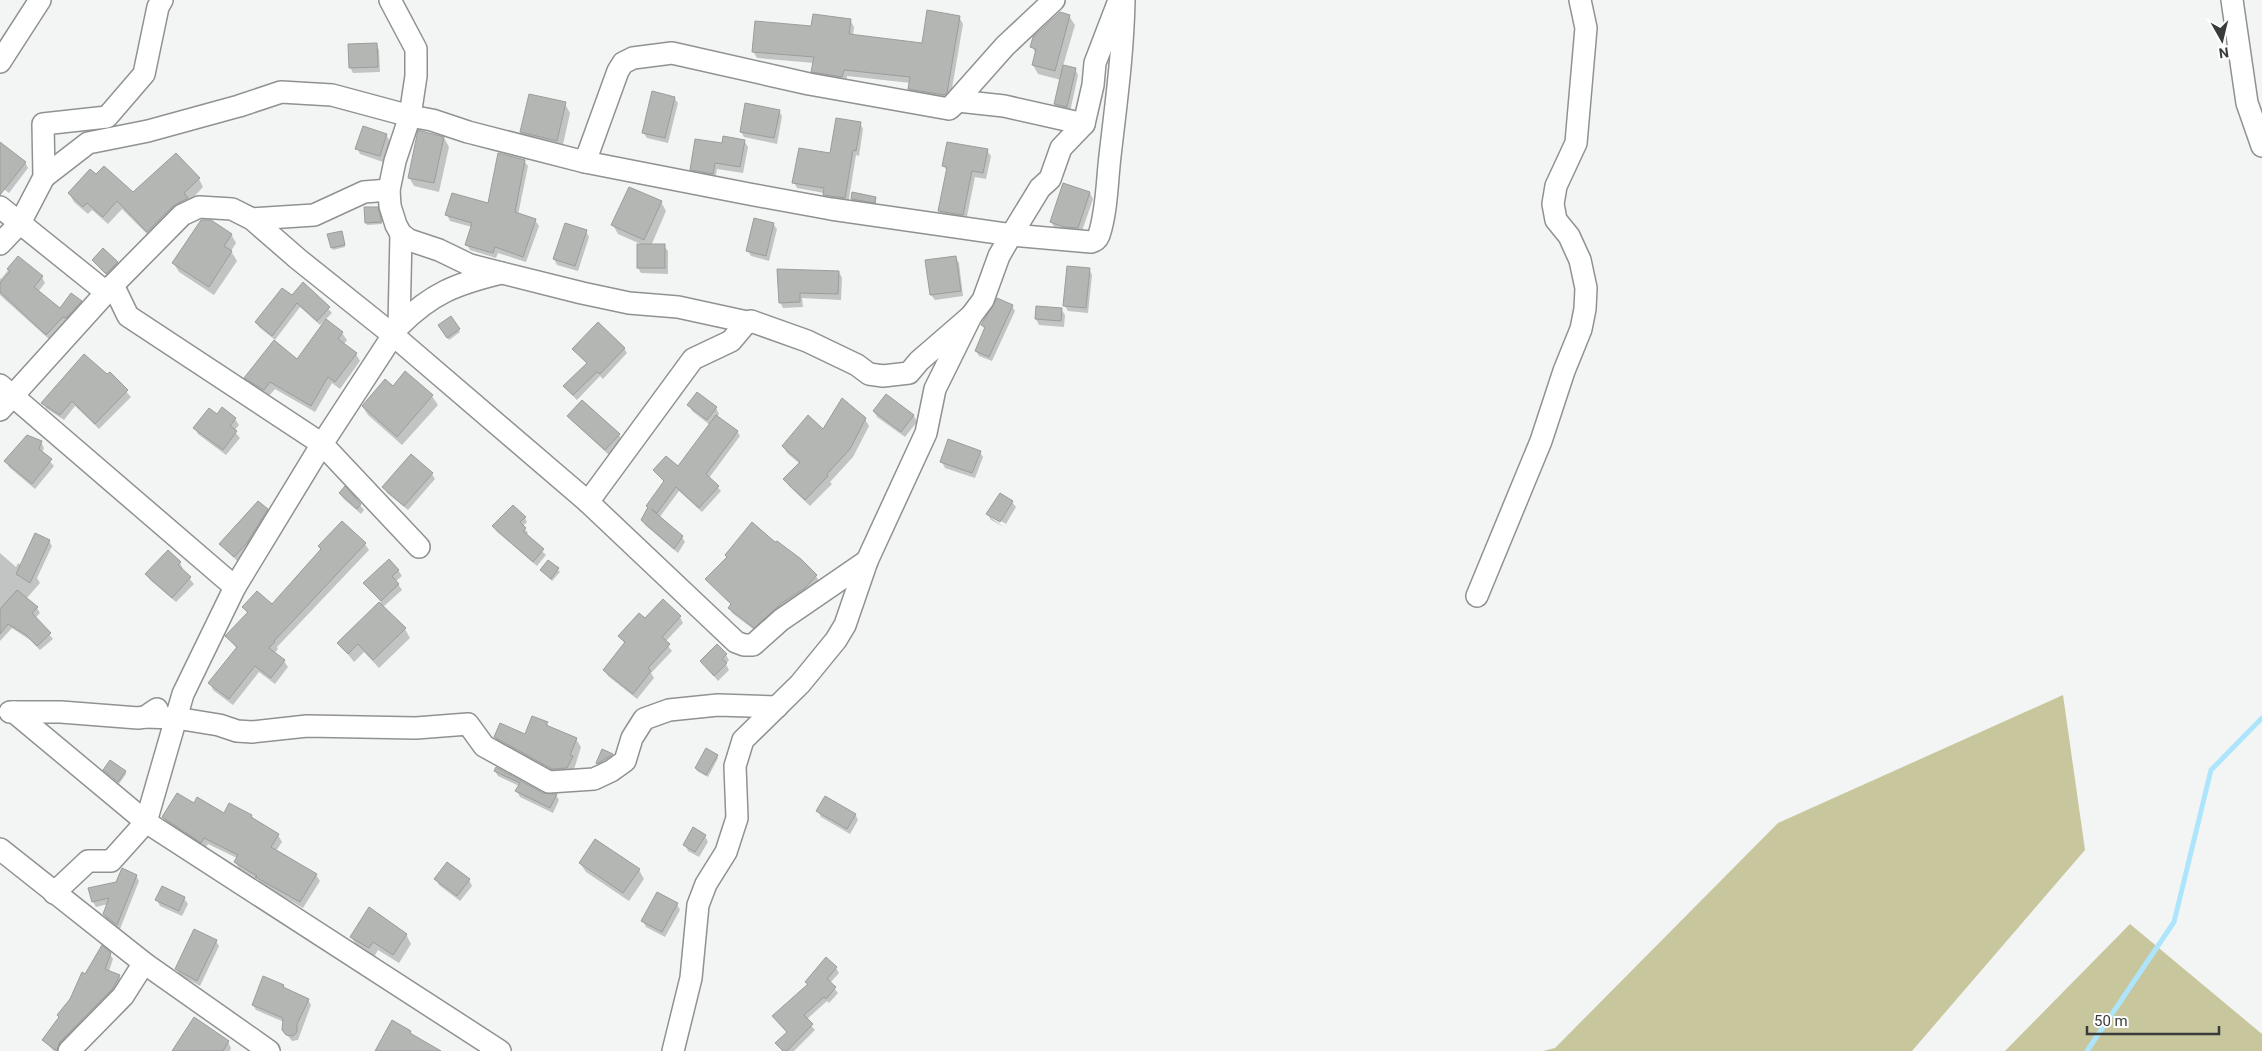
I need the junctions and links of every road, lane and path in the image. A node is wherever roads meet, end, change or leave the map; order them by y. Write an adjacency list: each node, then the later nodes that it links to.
1 (40, 0): 9 (street)
2 (162, 0): 15 (street)
3 (390, 0): 11 (street)
4 (1054, 0): 10 (street)
5 (1119, 0): 12 (street)
6 (1124, 0): 21 (street)
7 (1580, 0): 34 (street)
8 (2232, 0): 13 (street)
9 (0, 62)
10 (949, 109): 12 (street); 14 (street)
11 (410, 116): 14 (street); 15 (street); 16 (street)
12 (1084, 124): 21 (street)
13 (2262, 146)
14 (584, 162): 21 (street)
15 (44, 177): 19 (street)
16 (388, 190): 18 (street); 20 (street)
17 (0, 207): 19 (street)
18 (252, 219): 24 (street); 27 (street)
19 (20, 224): 22 (street); 24 (street)
20 (401, 234): 23 (street); 27 (street)
21 (1012, 235): 25 (street)
22 (0, 244)
23 (504, 272): 26 (street); 27 (street)
24 (110, 289): 28 (street); 29 (street)
25 (971, 316): 26 (street); 32 (street)
26 (747, 322): 30 (street)
27 (396, 331): 29 (street); 30 (street)
28 (4, 397): 33 (street)
29 (322, 444): 31 (street); 33 (street)
30 (588, 502): 32 (street)
31 (419, 547)
32 (867, 561): 36 (street)
33 (235, 587): 35 (street)
34 (1477, 596)
35 (183, 694): 38 (street); 39 (street)
36 (777, 707): 39 (street); 47 (street)
37 (7, 712): 38 (street); 40 (street)
38 (145, 716): 39 (street)
39 (176, 718): 40 (street)
40 (146, 822): 42 (street); 46 (street)
41 (0, 849): 42 (street)
42 (54, 893): 43 (street)
43 (144, 962): 44 (street); 45 (street)
44 (69, 1051)
45 (269, 1051)
46 (500, 1051)
47 (673, 1051)

